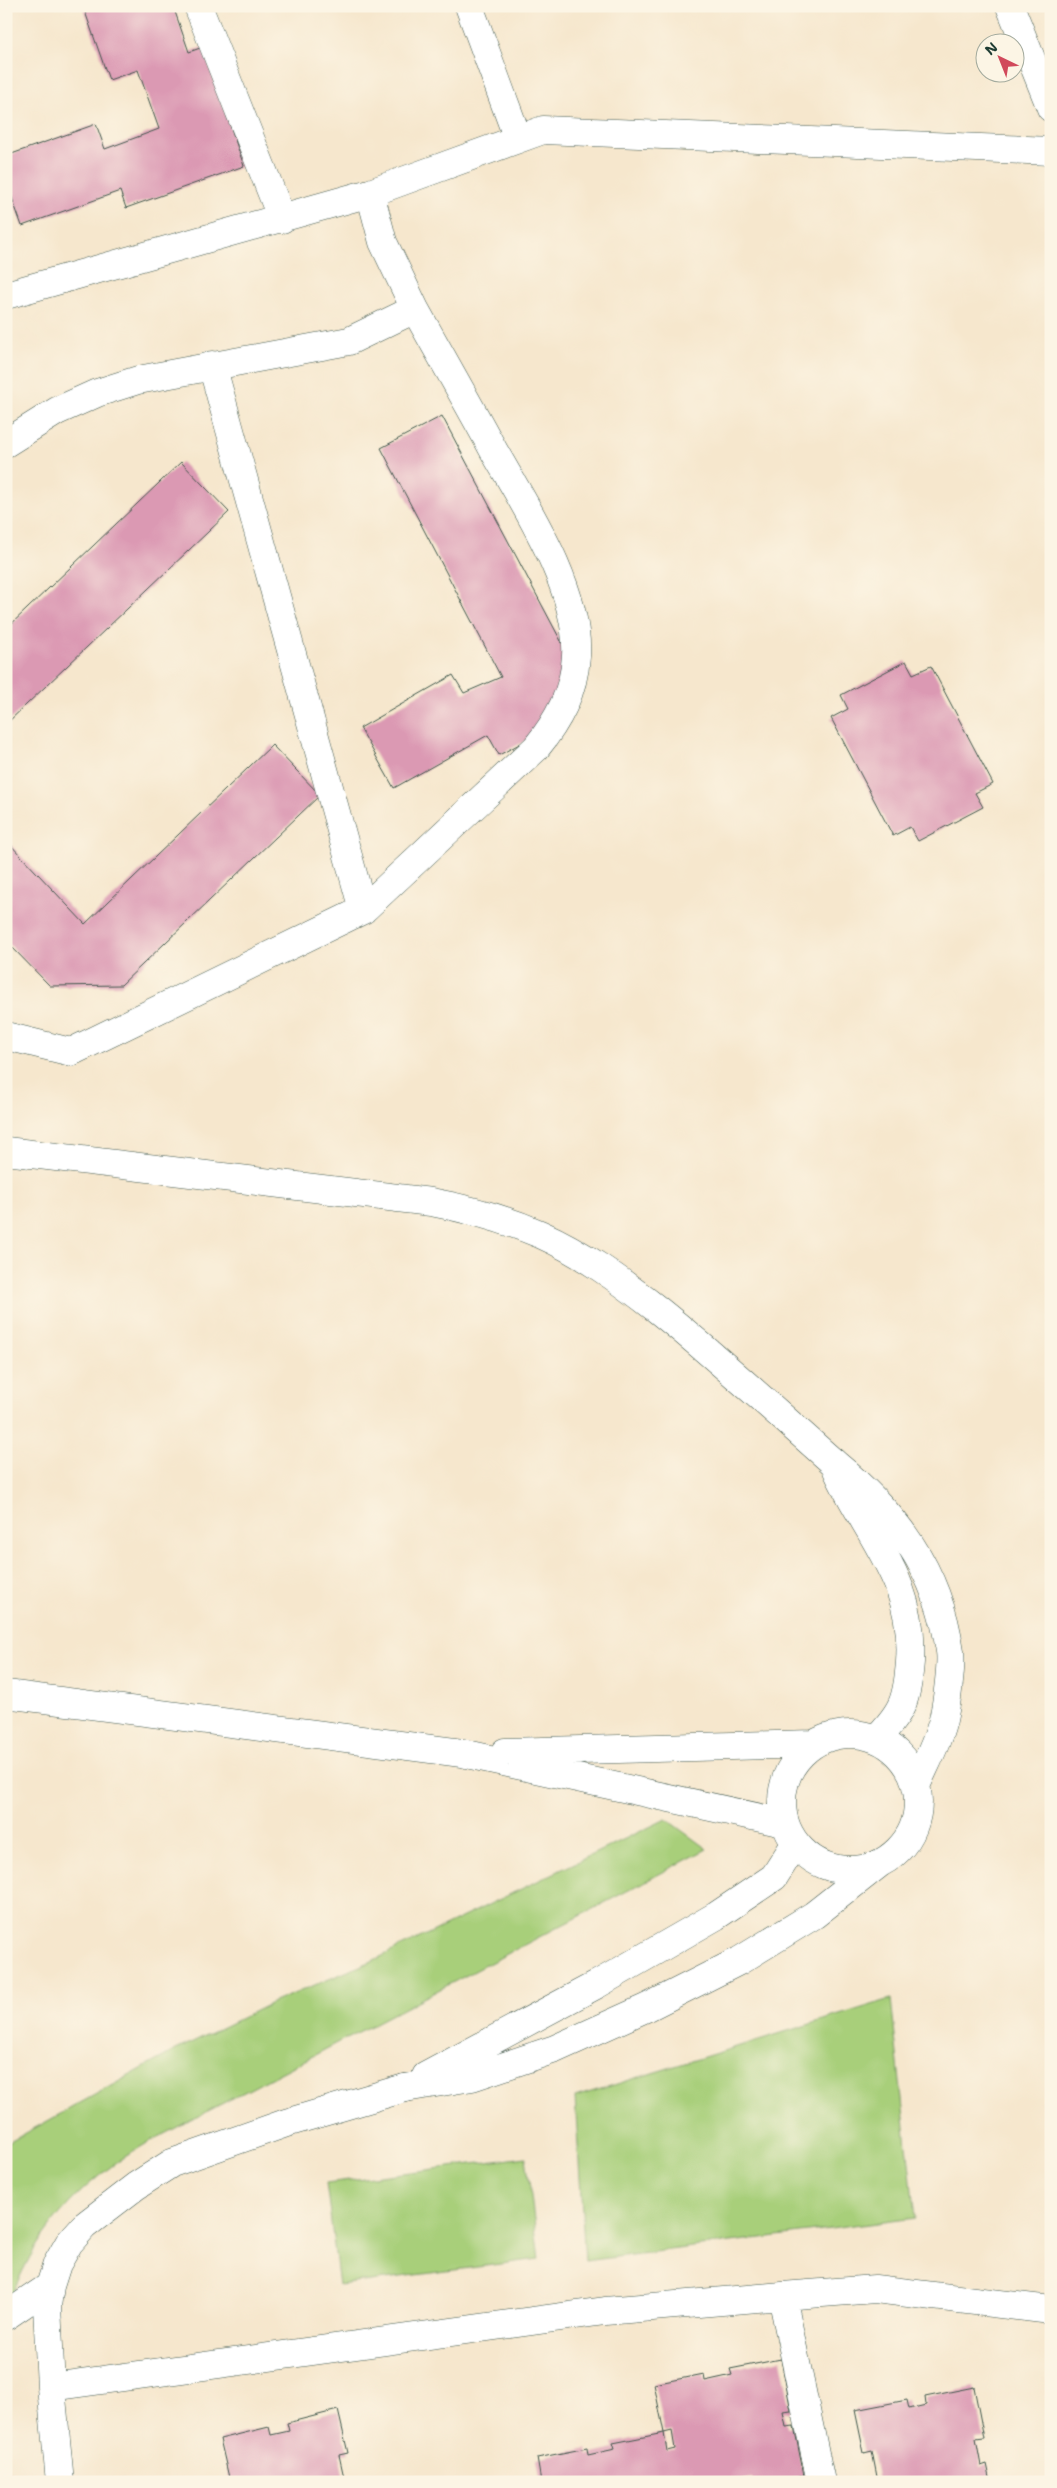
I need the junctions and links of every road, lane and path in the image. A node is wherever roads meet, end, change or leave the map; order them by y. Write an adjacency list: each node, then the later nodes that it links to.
1 (198, 6): 8 (street)
2 (469, 6): 5 (street)
3 (1010, 6): 4 (street)
4 (1051, 108)
5 (518, 139): 6 (street); 7 (street)
6 (1051, 151)
7 (370, 193): 8 (street); 10 (street)
8 (282, 219): 9 (street)
9 (6, 295)
10 (415, 309): 11 (street); 13 (street)
11 (212, 365): 12 (street); 13 (street)
12 (6, 443)
13 (363, 910): 14 (street)
14 (6, 1036)
15 (6, 1150): 16 (street)
16 (833, 1462): 18 (street); 21 (street)
17 (6, 1694): 20 (street)
18 (876, 1739): 19 (street); 21 (street)
19 (813, 1744): 20 (street); 22 (street)
20 (462, 1753): 22 (street)
21 (916, 1786): 23 (street)
22 (790, 1833): 23 (street); 24 (street)
23 (880, 1863): 24 (street)
24 (405, 2088): 25 (street)
25 (50, 2286): 28 (street); 29 (street)
26 (782, 2296): 27 (street); 29 (street); 31 (street)
27 (1051, 2310)
28 (6, 2316)
29 (51, 2387): 30 (street)
30 (60, 2482)
31 (822, 2482)

